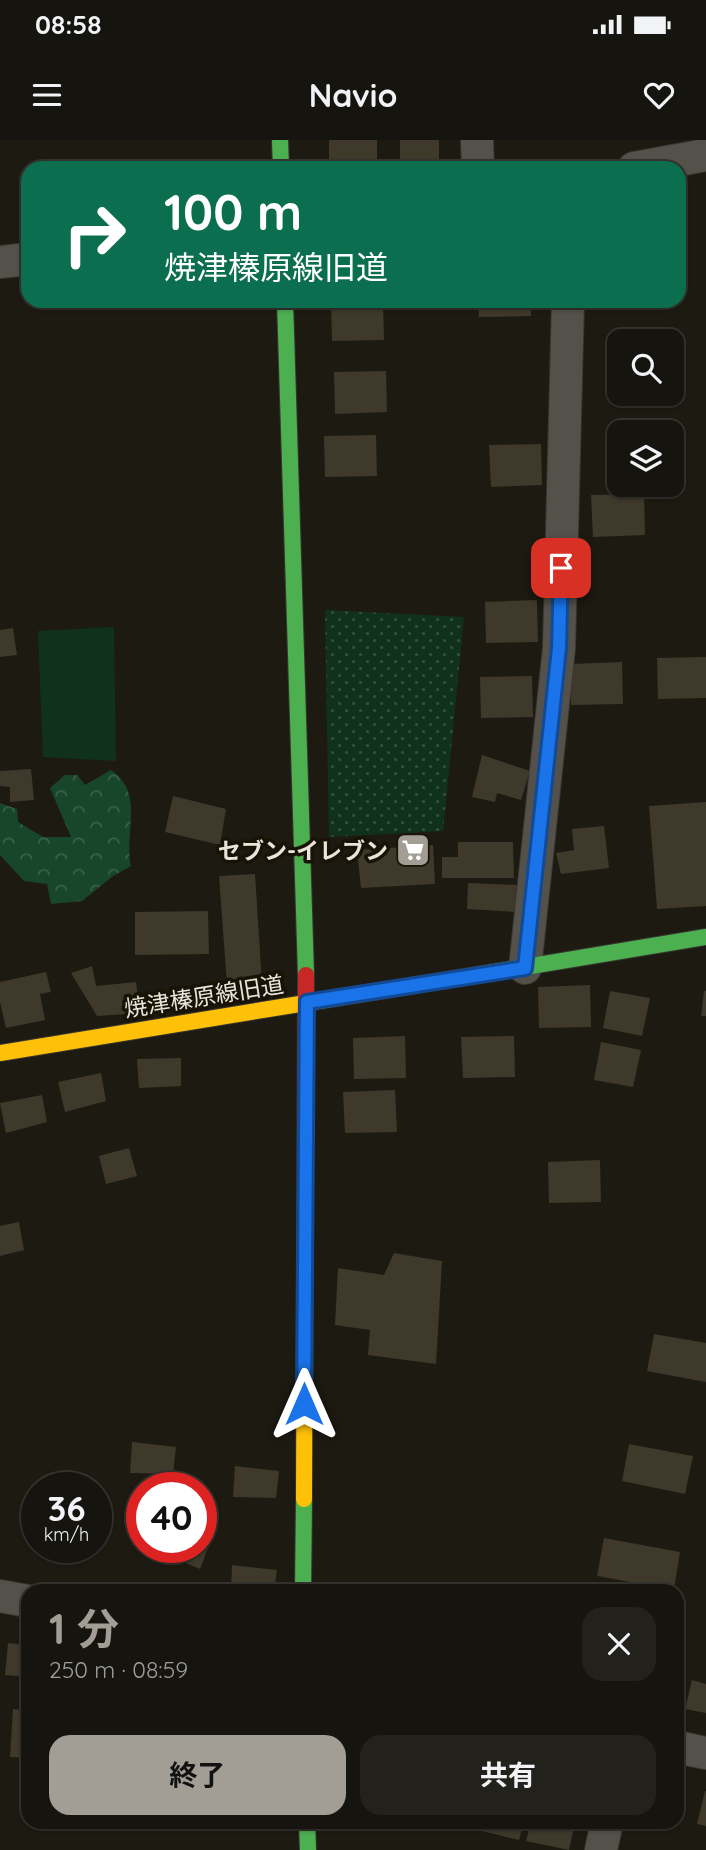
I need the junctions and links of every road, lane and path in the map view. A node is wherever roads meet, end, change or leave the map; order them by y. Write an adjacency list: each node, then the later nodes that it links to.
1 (280, 140): 4 (street)
2 (477, 140): 5 (street)
3 (706, 155): 6 (street)
4 (281, 161)
5 (478, 161)
6 (673, 161)
7 (21, 260): 8 (street)
8 (0, 262)
9 (285, 308): 13 (street)
10 (568, 308): 12 (street)
11 (706, 937): 12 (street, 焼津榛原線旧道)
12 (525, 968): 13 (street, 焼津榛原線旧道)
13 (307, 1002): 14 (street, 焼津榛原線旧道); 15 (street)
14 (0, 1053)
15 (303, 1584)
16 (0, 1596): 17 (street)
17 (21, 1600)
18 (684, 1749): 19 (street)
19 (706, 1753)
20 (307, 1829): 22 (street)
21 (606, 1829): 23 (street)
22 (308, 1850)
23 (601, 1850)

